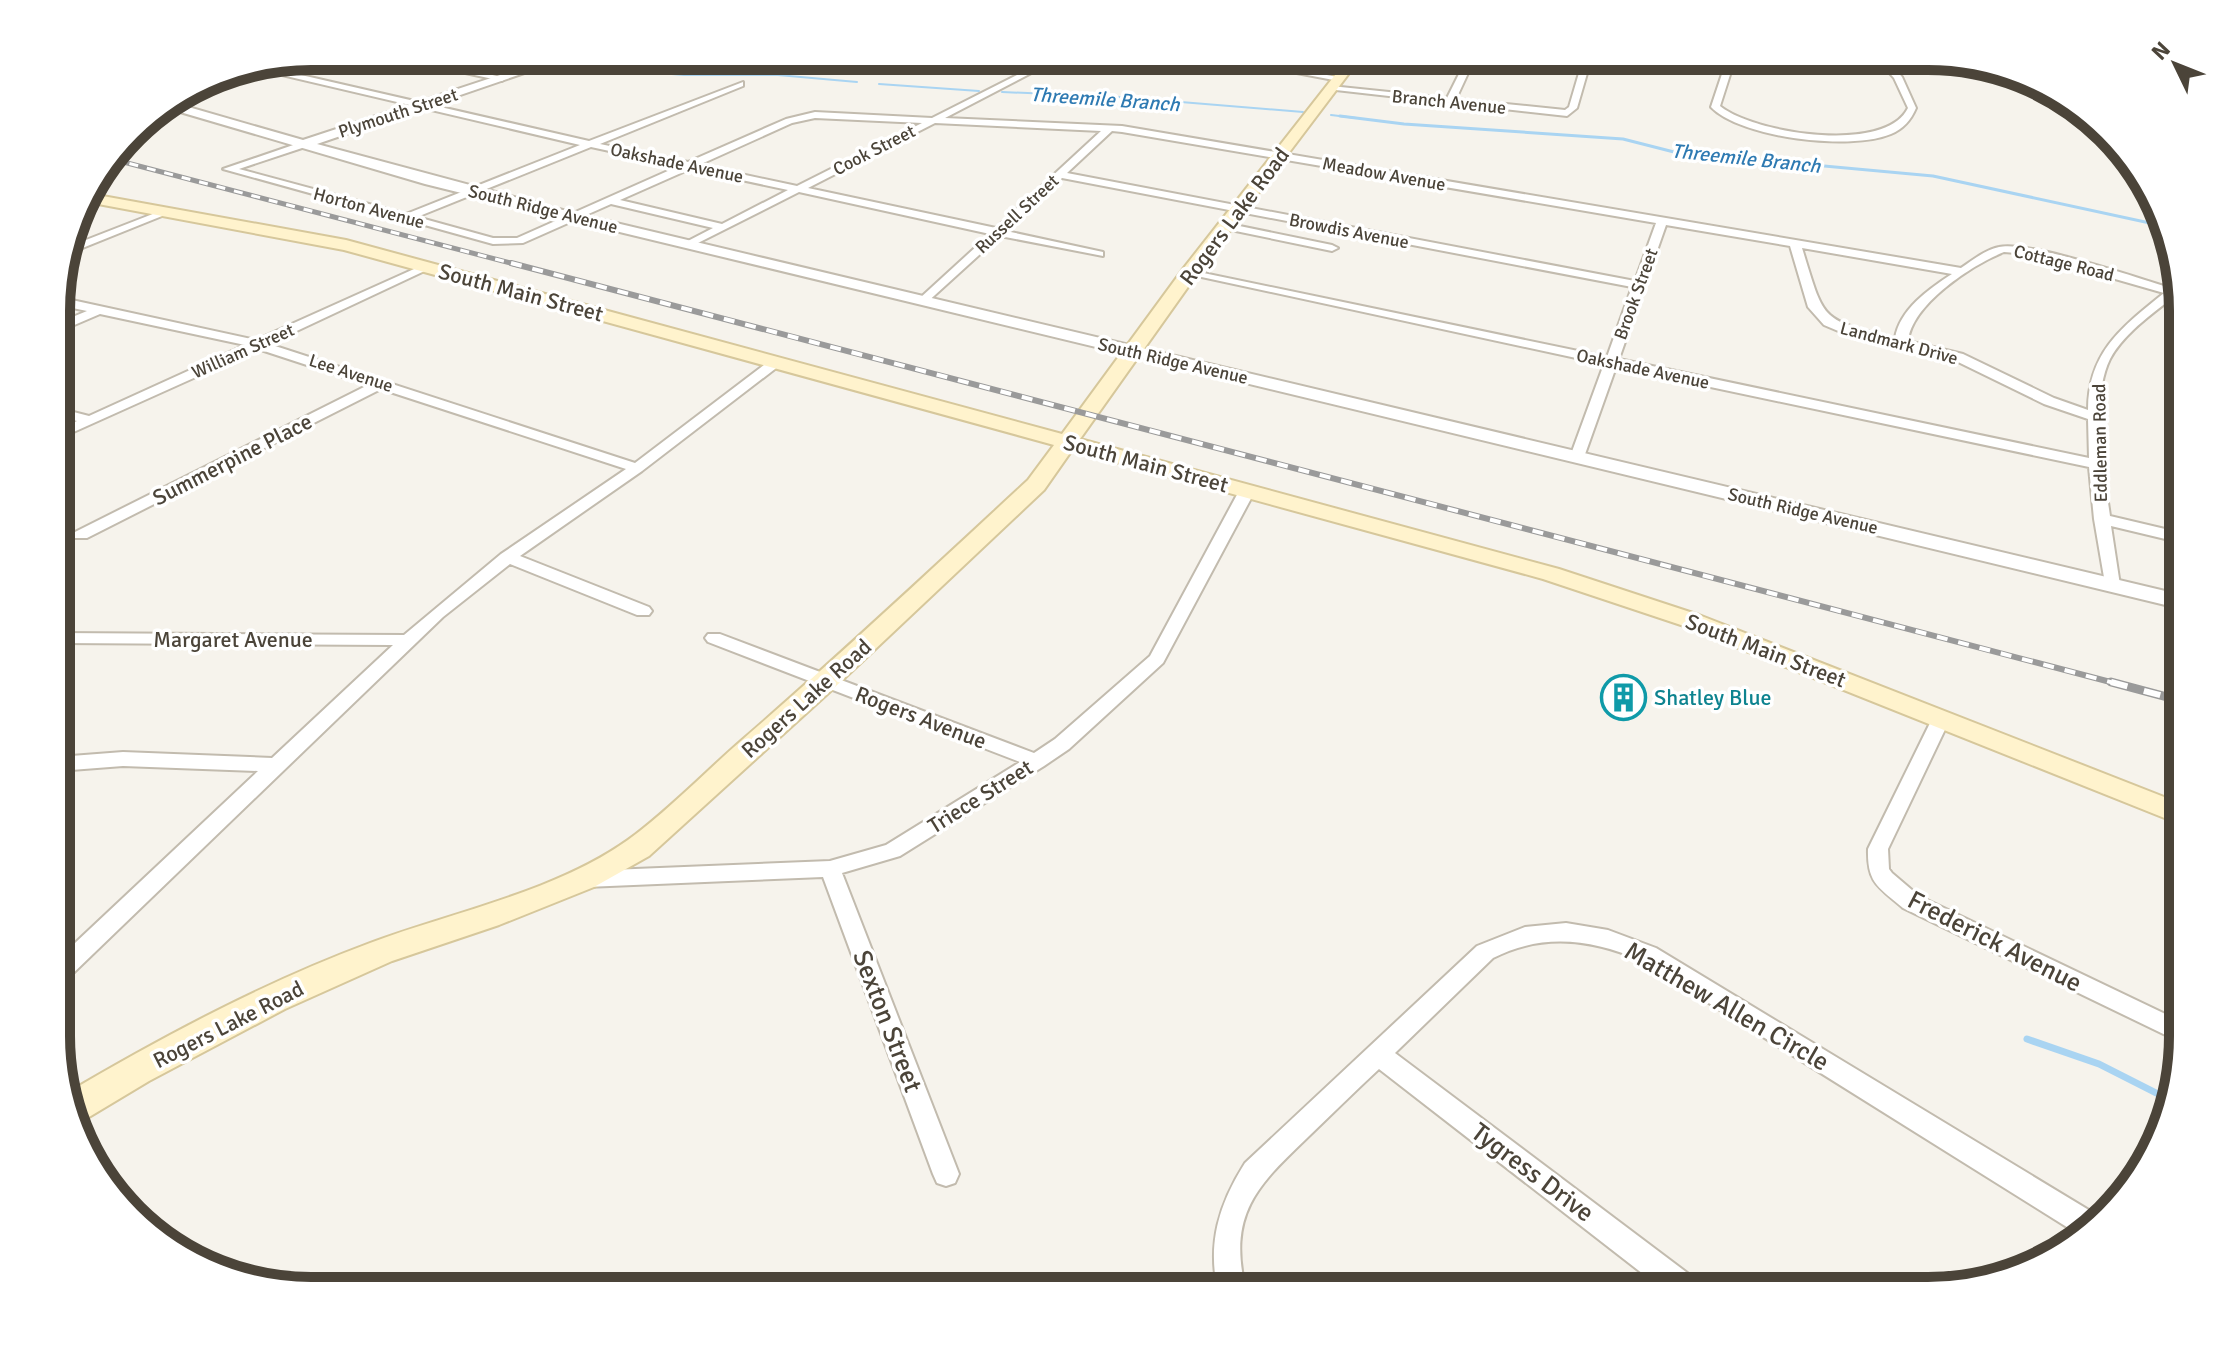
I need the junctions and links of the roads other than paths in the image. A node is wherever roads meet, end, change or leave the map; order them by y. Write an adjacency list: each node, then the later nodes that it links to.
1 (463, 70): 11 (street)
2 (527, 70): 11 (street, Plymouth Street)
3 (1033, 70): 17 (street, Cook Street)
4 (1272, 70): 13 (street, Branch Avenue)
5 (1346, 70): 13 (main road, Rogers Lake Road)
6 (1465, 70): 14 (street)
7 (1584, 70): 14 (street, Branch Avenue)
8 (1726, 70): 9 (street)
9 (1890, 70)
10 (278, 72): 15 (street, Oakshade Avenue)
11 (502, 78): 15 (street, Plymouth Street)
12 (740, 84): 19 (street)
13 (1335, 84): 14 (street, Branch Avenue); 21 (main road, Rogers Lake Road)
14 (1450, 102)
15 (419, 106): 19 (street, Oakshade Avenue); 20 (street, Plymouth Street)
16 (180, 109): 20 (street, South Ridge Avenue)
17 (930, 122): 18 (street, Meadow Avenue); 22 (street, Meadow Avenue); 25 (street, Cook Street)
18 (1110, 128): 21 (street, Meadow Avenue); 24 (street, Russell Street)
19 (590, 144): 22 (street, Oakshade Avenue); 26 (street)
20 (302, 145): 23 (street, Plymouth Street); 26 (street, South Ridge Avenue)
21 (1280, 156): 29 (main road, Rogers Lake Road); 33 (street, Meadow Avenue)
22 (689, 166): 25 (street, Oakshade Avenue); 28 (street)
23 (228, 169): 32 (street, Horton Avenue)
24 (1059, 175): 29 (street, Browdis Avenue); 36 (street, Russell Street)
25 (796, 189): 35 (street, Cook Street); 36 (street, Oakshade Avenue)
26 (473, 192): 31 (street, South Ridge Avenue); 32 (street)
27 (98, 199): 30 (main road, South Main Street)
28 (610, 201): 31 (street); 35 (street)
29 (1238, 209): 34 (main road, Rogers Lake Road); 45 (street, Browdis Avenue)
30 (167, 212): 39 (street); 42 (main road, South Main Street)
31 (574, 217): 32 (street, Horton Avenue); 38 (street, South Ridge Avenue)
32 (406, 218)
33 (1662, 221): 37 (street, Meadow Avenue); 45 (street, Brook Street)
34 (1225, 226): 40 (street); 44 (main road, Rogers Lake Road)
35 (722, 227): 38 (street, Cook Street)
36 (997, 233): 41 (street, Oakshade Avenue); 48 (street, Russell Street)
37 (1795, 243): 43 (street, Meadow Avenue); 52 (street, Landmark Drive)
38 (688, 245): 48 (street, South Ridge Avenue)
39 (80, 247)
40 (1332, 248)
41 (1099, 254)
42 (427, 267): 53 (street, William Street); 55 (main road, South Main Street)
43 (1964, 272): 46 (street, Cottage Road); 52 (street, Cottage Road)
44 (1189, 273): 54 (main road, Rogers Lake Road); 56 (street, Oakshade Avenue)
45 (1639, 285): 56 (street, Brook Street)
46 (2167, 287)
47 (2168, 296): 59 (street, Eddleman Road)
48 (924, 301): 54 (street, South Ridge Avenue)
49 (70, 304): 50 (street, Lee Avenue)
50 (99, 310): 51 (street); 53 (street, Lee Avenue)
51 (70, 323)
52 (1901, 343): 59 (street, Landmark Drive)
53 (257, 344): 57 (street, Lee Avenue); 60 (street, William Street)
54 (1131, 351): 62 (main road, Rogers Lake Road); 63 (street, South Ridge Avenue)
55 (777, 362): 62 (main road, South Main Street); 65 (street)
56 (1611, 363): 63 (street, Brook Street); 64 (street, Oakshade Avenue)
57 (382, 383): 65 (street, Lee Avenue); 68 (street, Summerpine Place)
58 (70, 415): 60 (street)
59 (2096, 417): 64 (street, Eddleman Road)
60 (90, 420): 61 (street, William Street)
61 (70, 429)
62 (1068, 442): 66 (main road, South Main Street); 77 (main road, Rogers Lake Road)
63 (1577, 457): 71 (street, South Ridge Avenue)
64 (2098, 464): 67 (street, Eddleman Road)
65 (637, 468): 70 (street)
66 (1247, 491): 78 (main road, South Main Street); 79 (street, Triece Street)
67 (2102, 519): 69 (street); 71 (street, Eddleman Road)
68 (81, 535)
69 (2168, 535)
70 (507, 557): 73 (street); 76 (street)
71 (2112, 585): 72 (street, South Ridge Avenue)
72 (2168, 599)
73 (643, 611)
74 (70, 638): 76 (street, Margaret Avenue)
75 (714, 638): 77 (street, Rogers Avenue)
76 (408, 640): 81 (street)
77 (826, 681): 79 (street, Rogers Avenue); 84 (main road, Rogers Lake Road)
78 (1941, 719): 82 (main road, South Main Street); 86 (street, Frederick Avenue)
79 (1037, 761): 83 (street, Triece Street)
80 (70, 763): 81 (street)
81 (276, 765): 85 (street)
82 (2168, 809)
83 (830, 869): 84 (street, Triece Street); 89 (street, Sexton Street)
84 (583, 879): 88 (main road, Rogers Lake Road)
85 (70, 962)
86 (2168, 1026)
87 (1378, 1054): 90 (street, Matthew Allen Circle); 91 (street, Matthew Allen Circle); 92 (street, Tygress Drive)
88 (80, 1105)
89 (946, 1174)
90 (2082, 1221)
91 (1230, 1276)
92 (1669, 1276)

